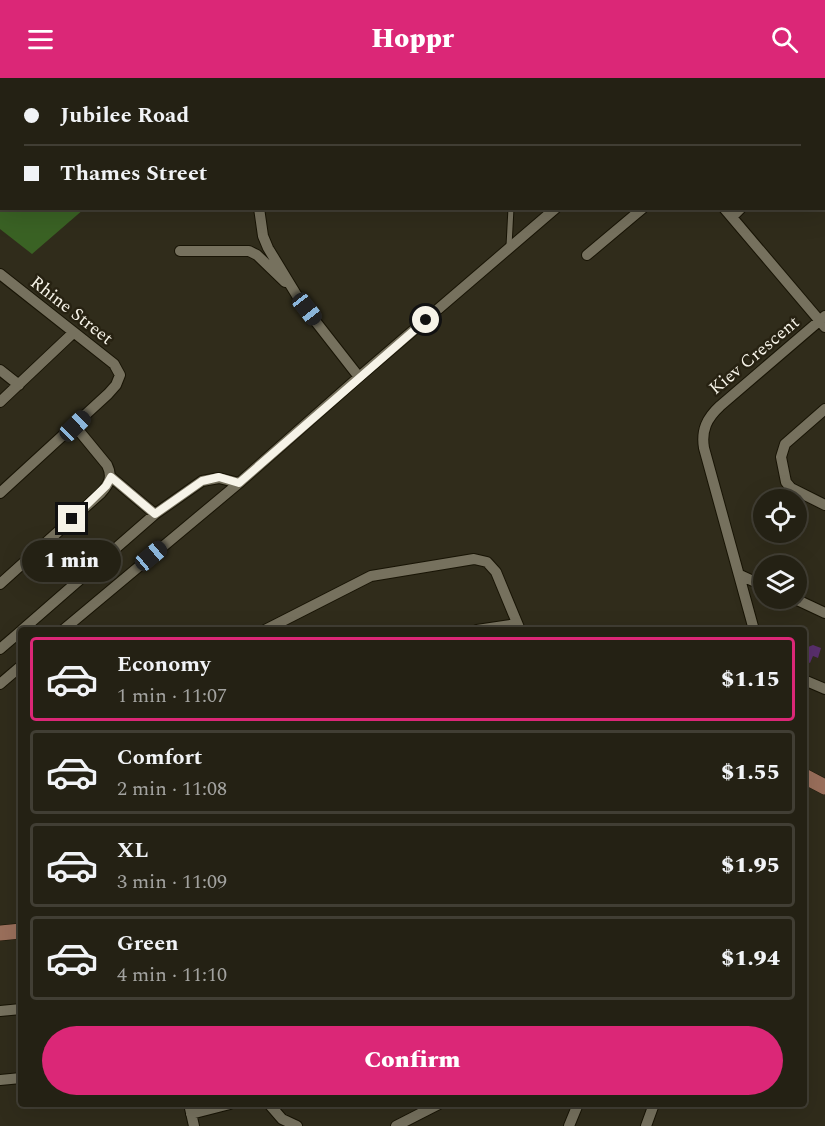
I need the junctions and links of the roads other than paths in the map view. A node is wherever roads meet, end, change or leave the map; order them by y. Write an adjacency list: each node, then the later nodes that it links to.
1 (259, 210): 10 (street)
2 (511, 210): 6 (lane)
3 (554, 210): 6 (street)
4 (641, 210): 8 (street)
5 (728, 213): 11 (street)
6 (509, 248): 14 (street)
7 (180, 251): 10 (street)
8 (587, 255)
9 (0, 274): 12 (street, Rhine Street)
10 (294, 289): 14 (street)
11 (823, 321): 24 (street, Kiev Crescent)
12 (74, 333): 15 (street); 18 (street, Rhine Street)
13 (0, 370): 15 (street)
14 (359, 377): 20 (street)
15 (19, 385): 16 (street)
16 (0, 402)
17 (825, 409): 22 (street)
18 (75, 426): 19 (street); 21 (street)
19 (111, 477): 23 (street); 26 (street)
20 (239, 483): 23 (street); 30 (street)
21 (0, 493)
22 (825, 506)
23 (155, 514): 29 (street)
24 (740, 575): 25 (street); 33 (street, Kiev Crescent)
25 (753, 581)
26 (0, 584)
27 (807, 605): 28 (street)
28 (825, 613)
29 (25, 627)
30 (67, 627)
31 (271, 627): 32 (street)
32 (519, 627)
33 (753, 627)
34 (18, 633): 35 (street)
35 (0, 649)
36 (18, 669): 38 (street)
37 (807, 681): 39 (street)
38 (0, 684)
39 (825, 689)
40 (807, 778): 41 (street)
41 (825, 787)
42 (18, 931): 43 (street)
43 (0, 933)
44 (18, 1009): 45 (street)
45 (0, 1011)
46 (18, 1078): 47 (street)
47 (0, 1080)
48 (206, 1107): 53 (street)
49 (272, 1107): 55 (street)
50 (433, 1107): 56 (street)
51 (577, 1107): 57 (street)
52 (653, 1107): 58 (street)
53 (190, 1109): 54 (street)
54 (194, 1126)
55 (297, 1126)
56 (396, 1126)
57 (569, 1126)
58 (646, 1126)

